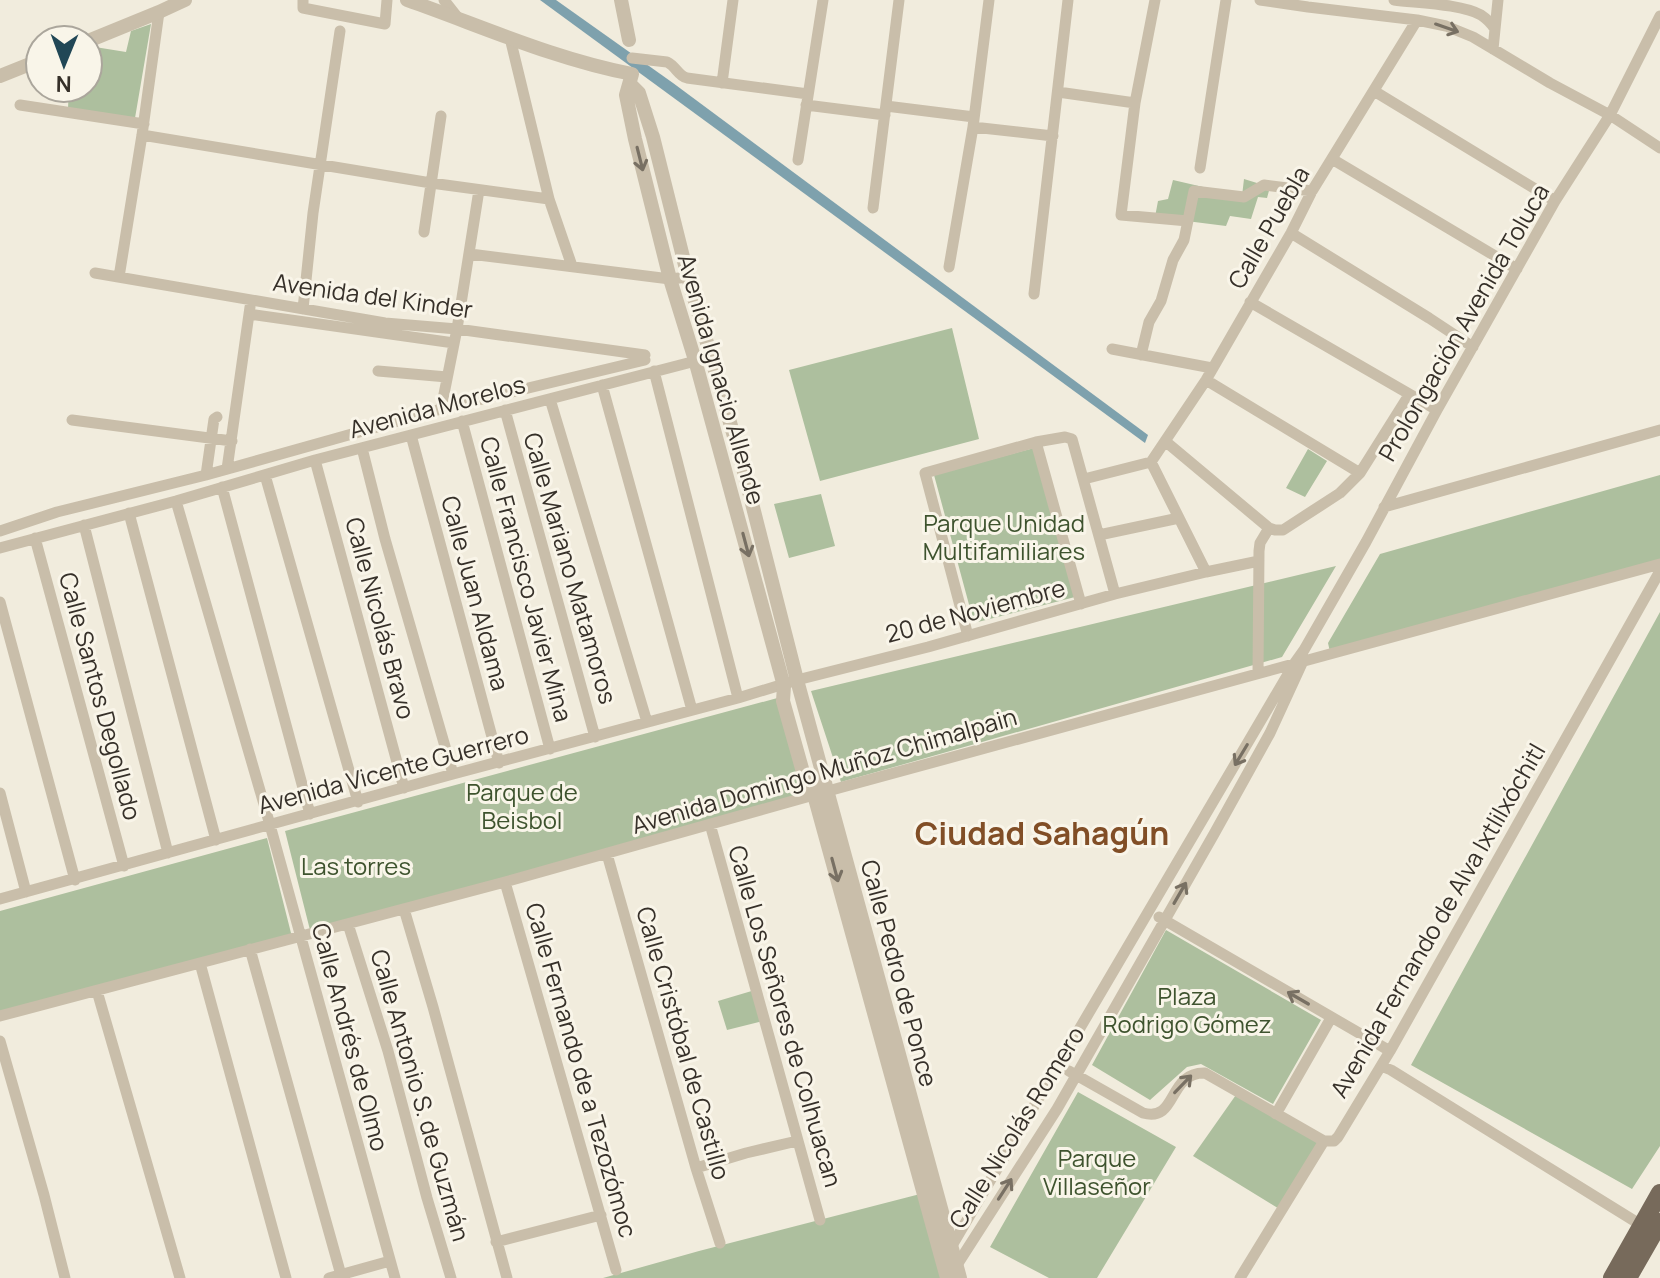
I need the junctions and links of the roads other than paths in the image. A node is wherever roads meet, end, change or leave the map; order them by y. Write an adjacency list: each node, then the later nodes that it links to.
1 (185, 0): 18 (street)
2 (303, 0): 3 (street)
3 (387, 0)
4 (407, 0): 20 (street)
5 (444, 0): 20 (street)
6 (621, 0): 26 (street)
7 (733, 0): 32 (street)
8 (823, 0): 35 (street)
9 (899, 0): 38 (street)
10 (989, 0): 41 (street)
11 (1068, 0): 34 (street)
12 (1155, 0): 36 (street)
13 (1226, 0): 48 (street)
14 (1260, 0): 17 (street)
15 (1394, 0): 22 (street)
16 (1498, 0): 22 (street)
17 (1308, 4): 21 (street)
18 (159, 12): 24 (street); 42 (street)
19 (1660, 16): 39 (street, Prolongación Avenida Toluca)
20 (458, 18): 25 (street)
21 (1417, 20): 27 (street, one-way to 27); 33 (street, Calle Puebla)
22 (1495, 29): 27 (street)
23 (340, 31): 47 (street)
24 (104, 34)
25 (510, 38): 31 (street); 52 (street)
26 (629, 40): 31 (street)
27 (1493, 49): 39 (street)
28 (632, 58): 32 (street)
29 (24, 66): 30 (street)
30 (0, 76)
31 (631, 79): 64 (street, Avenida Ignacio Allende); 65 (street, Avenida Ignacio Allende, one-way to 65)
32 (722, 83): 35 (street)
33 (1374, 91): 45 (street, Calle Puebla); 53 (street)
34 (1058, 92): 36 (street); 43 (street)
35 (807, 100): 38 (street); 46 (street)
36 (1135, 103): 55 (street)
37 (20, 105): 42 (street)
38 (885, 111): 41 (street); 54 (street)
39 (1610, 115): 44 (street); 53 (street, Prolongación Avenida Toluca)
40 (441, 116): 49 (street)
41 (973, 122): 43 (street); 60 (street)
42 (143, 130): 47 (street); 63 (street)
43 (1053, 136): 66 (street)
44 (1660, 148)
45 (1332, 159): 51 (street, Calle Puebla); 61 (street)
46 (798, 160)
47 (321, 164): 49 (street); 69 (street)
48 (1200, 168)
49 (431, 183): 50 (street); 56 (street)
50 (479, 190): 52 (street); 58 (street)
51 (1312, 191): 55 (street); 57 (street, Calle Puebla)
52 (549, 199): 59 (street)
53 (1555, 201): 61 (street, Prolongación Avenida Toluca)
54 (873, 208)
55 (1188, 221): 75 (street)
56 (424, 232)
57 (1291, 233): 68 (street, Calle Puebla); 73 (street)
58 (470, 254): 59 (street); 71 (street)
59 (572, 266): 65 (street)
60 (949, 267)
61 (1517, 269): 73 (street, Prolongación Avenida Toluca)
62 (95, 273): 63 (street, Avenida del Kinder)
63 (119, 277): 67 (street, Avenida del Kinder)
64 (688, 277): 65 (street); 77 (street, Avenida Ignacio Allende)
65 (670, 279): 78 (street, Avenida Ignacio Allende)
66 (1034, 294)
67 (251, 301): 69 (street, Avenida del Kinder); 70 (street)
68 (1250, 302): 79 (street, Calle Puebla); 85 (street)
69 (303, 309): 71 (street, Avenida del Kinder)
70 (249, 314): 72 (street); 96 (street)
71 (457, 329): 72 (street); 76 (street, Avenida del Kinder)
72 (454, 343): 82 (street)
73 (1473, 347): 89 (street, Prolongación Avenida Toluca)
74 (1112, 349): 75 (street)
75 (1141, 355): 79 (street)
76 (645, 357): 87 (street, Avenida Morelos)
77 (711, 357): 78 (street, Avenida Morelos); 127 (street, Avenida Ignacio Allende)
78 (695, 360): 81 (street, Avenida Morelos); 127 (street, Avenida Ignacio Allende, one-way to 127)
79 (1212, 368): 83 (street, Calle Puebla)
80 (378, 371): 82 (street)
81 (654, 371): 84 (street, Avenida Morelos); 128 (street)
82 (447, 377): 87 (street)
83 (1206, 380): 99 (street, Calle Puebla); 102 (street)
84 (602, 385): 86 (street, Avenida Morelos); 129 (street)
85 (1409, 395): 89 (street); 102 (street, Prolongación Avenida Toluca)
86 (550, 399): 88 (street, Avenida Morelos); 130 (street, Calle Mariano Matamoros)
87 (441, 409): 101 (street, Avenida Morelos)
88 (505, 410): 92 (street, Avenida Morelos); 133 (street, Calle Mariano Matamoros)
89 (1437, 410): 108 (street, Prolongación Avenida Toluca)
90 (217, 417): 95 (street)
91 (72, 420): 95 (street)
92 (462, 421): 94 (street, Avenida Morelos); 134 (street, Calle Francisco Javier Mina)
93 (1660, 430): 108 (street)
94 (411, 435): 98 (street, Avenida Morelos); 135 (street, Calle Juan Aldama)
95 (210, 438): 96 (street); 103 (street)
96 (232, 441): 101 (street)
97 (1036, 442): 105 (street); 123 (street); 124 (street)
98 (362, 448): 100 (street, Avenida Morelos); 136 (street)
99 (1158, 452): 105 (street); 110 (street); 112 (street)
100 (315, 460): 104 (street, Avenida Morelos); 137 (street, Calle Nicolás Bravo)
101 (227, 469): 103 (street, Avenida Morelos)
102 (1360, 473): 112 (street, Prolongación Avenida Toluca)
103 (206, 475): 113 (street, Avenida Morelos)
104 (265, 475): 106 (street, Avenida Morelos); 140 (street)
105 (1084, 479): 114 (street)
106 (222, 487): 107 (street, Avenida Morelos); 141 (street)
107 (176, 501): 109 (street, Avenida Morelos); 143 (street, Calle Andrés de Olmo)
108 (1384, 507): 125 (street, Prolongación Avenida Toluca)
109 (129, 513): 111 (street, Avenida Morelos); 144 (street)
110 (1179, 518): 114 (street); 120 (street)
111 (84, 525): 115 (street, Avenida Morelos); 145 (street)
112 (1270, 530): 117 (street)
113 (0, 531)
114 (1099, 535): 121 (street)
115 (35, 538): 116 (street, Avenida Morelos); 147 (street, Calle Santos Degollado)
116 (0, 548)
117 (1259, 561): 120 (street, 20 de Noviembre); 126 (street)
118 (1660, 564): 125 (street, Avenida Domingo Muñoz Chimalpain)
119 (1660, 571): 165 (street, Avenida Fernando de Alva Ixtlilxóchitl)
120 (1206, 572): 121 (street, 20 de Noviembre)
121 (1115, 594): 123 (street, 20 de Noviembre)
122 (0, 602): 148 (street)
123 (1081, 604): 124 (street, 20 de Noviembre)
124 (968, 636): 127 (street, 20 de Noviembre)
125 (1301, 658): 126 (street, Avenida Domingo Muñoz Chimalpain); 131 (street, Calle Nicolás Romero); 132 (street, Calle Nicolás Romero)
126 (1258, 673): 139 (street, Avenida Domingo Muñoz Chimalpain)
127 (790, 683): 128 (street, Avenida Vicente Guerrero); 139 (street, Calle Pedro de Ponce)
128 (738, 698): 129 (street, Avenida Vicente Guerrero)
129 (692, 710): 130 (street, Avenida Vicente Guerrero)
130 (647, 722): 133 (street, Avenida Vicente Guerrero)
131 (1258, 726): 132 (street); 153 (street, Calle Nicolás Romero, one-way to 153)
132 (1270, 733): 154 (street, Calle Nicolás Romero, one-way to 132)
133 (595, 737): 134 (street, Avenida Vicente Guerrero)
134 (550, 749): 135 (street, Avenida Vicente Guerrero)
135 (499, 763): 136 (street, Avenida Vicente Guerrero)
136 (453, 774): 137 (street, Avenida Vicente Guerrero)
137 (404, 788): 140 (street, Avenida Vicente Guerrero)
138 (0, 793): 150 (street)
139 (821, 793): 142 (street, Avenida Domingo Muñoz Chimalpain); 179 (street, Calle Pedro de Ponce); 181 (street, Calle Pedro de Ponce, one-way to 181)
140 (358, 802): 141 (street, Avenida Vicente Guerrero)
141 (310, 814): 143 (street, Avenida Vicente Guerrero)
142 (710, 824): 146 (street, Avenida Domingo Muñoz Chimalpain); 170 (street, Calle Los Señores de Colhuacan)
143 (270, 825): 144 (street, Avenida Vicente Guerrero); 156 (street, Calle Andrés de Olmo)
144 (216, 840): 145 (street, Avenida Vicente Guerrero)
145 (168, 853): 147 (street, Avenida Vicente Guerrero)
146 (607, 854): 149 (street, Avenida Domingo Muñoz Chimalpain); 172 (street, Calle Cristóbal de Castillo)
147 (124, 866): 148 (street, Avenida Vicente Guerrero)
148 (75, 880): 150 (street, Avenida Vicente Guerrero)
149 (505, 882): 152 (street, Avenida Domingo Muñoz Chimalpain); 174 (street, Calle Fernando de a Tezozómoc)
150 (26, 892): 151 (street, Avenida Vicente Guerrero)
151 (0, 899)
152 (404, 909): 155 (street, Avenida Domingo Muñoz Chimalpain); 177 (street, Calle Antonio S. de Guzmán)
153 (1149, 911): 154 (street); 160 (street, Calle Nicolás Romero)
154 (1164, 920): 162 (street, one-way to 154); 163 (street, Calle Nicolás Romero)
155 (348, 924): 156 (street, Avenida Domingo Muñoz Chimalpain); 188 (street, Calle Antonio S. de Guzmán)
156 (301, 936): 157 (street, Avenida Domingo Muñoz Chimalpain); 180 (street, Calle Andrés de Olmo)
157 (250, 949): 158 (street, Avenida Domingo Muñoz Chimalpain); 183 (street)
158 (200, 963): 159 (street, Avenida Domingo Muñoz Chimalpain); 186 (street)
159 (97, 991): 161 (street, Avenida Domingo Muñoz Chimalpain); 185 (street)
160 (1091, 1010): 163 (street); 166 (street, Calle Nicolás Romero)
161 (0, 1016)
162 (1331, 1018): 165 (street); 169 (street)
163 (1107, 1019): 168 (street, Calle Nicolás Romero)
164 (0, 1041): 184 (street)
165 (1390, 1051): 167 (street, Avenida Fernando de Alva Ixtlilxóchitl)
166 (1059, 1065): 168 (street); 179 (street, Calle Nicolás Romero)
167 (1381, 1066): 171 (street, Avenida Fernando de Alva Ixtlilxóchitl); 176 (street)
168 (1075, 1074): 169 (street, one-way to 169); 181 (street, Calle Nicolás Romero, one-way to 168)
169 (1276, 1114): 171 (street)
170 (797, 1141): 172 (street); 175 (street, Calle Los Señores de Colhuacan)
171 (1324, 1141): 191 (street, Avenida Fernando de Alva Ixtlilxóchitl)
172 (696, 1168): 178 (street, Calle Cristóbal de Castillo)
173 (1659, 1197): 176 (main road)
174 (601, 1215): 177 (street); 182 (street, Calle Fernando de a Tezozómoc)
175 (820, 1220)
176 (1651, 1223): 192 (main road); 193 (main road)
177 (496, 1242): 189 (street, Calle Antonio S. de Guzmán)
178 (720, 1243)
179 (952, 1246): 181 (street, Calle Pedro de Ponce)
180 (390, 1261): 183 (street); 187 (street, Calle Andrés de Olmo)
181 (953, 1268): 190 (street, Calle Pedro de Ponce)
182 (616, 1270)
183 (335, 1276)
184 (65, 1278)
185 (180, 1278)
186 (286, 1278)
187 (395, 1278)
188 (451, 1278)
189 (507, 1278)
190 (948, 1278)
191 (1240, 1278)
192 (1612, 1278)
193 (1628, 1278)

